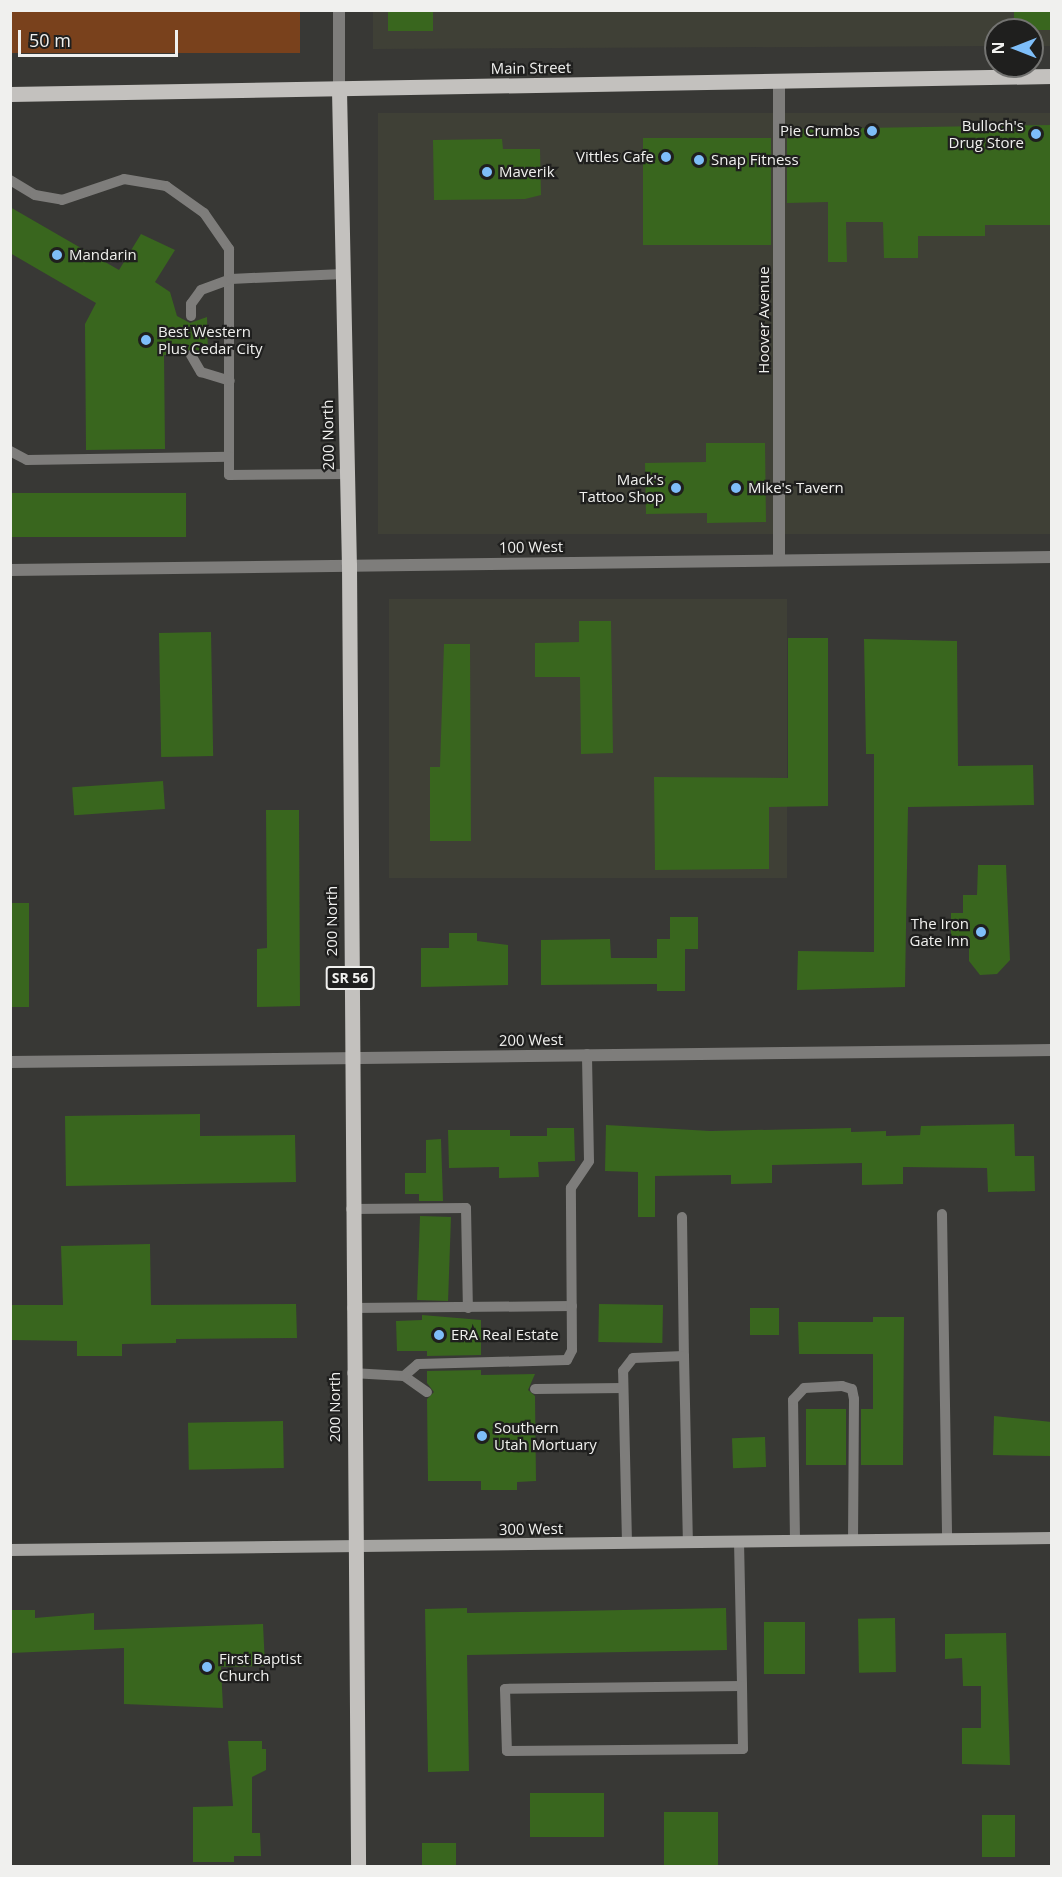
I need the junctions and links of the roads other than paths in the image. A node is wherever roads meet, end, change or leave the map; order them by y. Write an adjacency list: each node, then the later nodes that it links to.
1 (339, 10): 4 (street, 200 North)
2 (1052, 76): 3 (main road, Main Street)
3 (779, 81): 4 (main road, Main Street); 16 (street, Hoover Avenue)
4 (339, 90): 5 (main road, Main Street); 7 (main road, 200 North / SR 56)
5 (10, 94)
6 (10, 180): 8 (lane)
7 (343, 274): 8 (lane); 14 (main road, 200 North / SR 56)
8 (231, 279): 9 (lane); 11 (lane)
9 (191, 316)
10 (191, 355): 11 (lane)
11 (230, 381): 13 (lane)
12 (10, 451): 13 (lane)
13 (229, 457): 14 (lane)
14 (347, 474): 17 (main road, 200 North / SR 56)
15 (1052, 557): 16 (street, 100 West)
16 (779, 558): 17 (street, 100 West)
17 (349, 565): 18 (street, 100 West); 21 (main road, 200 North / SR 56)
18 (10, 570)
19 (1052, 1050): 20 (street, 200 West)
20 (587, 1054): 21 (street, 200 West); 26 (lane)
21 (350, 1057): 22 (street, 200 West); 23 (main road, 200 North / SR 56)
22 (10, 1062)
23 (351, 1209): 27 (main road, 200 North / SR 56); 28 (lane)
24 (942, 1214): 36 (lane)
25 (682, 1216): 29 (lane)
26 (572, 1306): 28 (lane); 31 (lane)
27 (352, 1308): 28 (lane); 30 (main road, 200 North / SR 56)
28 (468, 1308)
29 (684, 1356): 32 (lane); 40 (lane)
30 (352, 1373): 31 (lane); 42 (main road, 200 North / SR 56)
31 (404, 1376): 34 (lane)
32 (623, 1388): 33 (lane); 41 (lane)
33 (535, 1389)
34 (427, 1392)
35 (1052, 1538): 36 (street, 300 West)
36 (947, 1539): 37 (street, 300 West)
37 (853, 1540): 39 (street, 300 West); 39 (lane)
38 (739, 1541): 39 (street, 300 West); 40 (street, 300 West); 44 (lane)
39 (795, 1541)
40 (688, 1542): 41 (street, 300 West)
41 (627, 1543): 42 (street, 300 West)
42 (353, 1546): 43 (street, 300 West); 45 (main road, 200 North / SR 56)
43 (10, 1550)
44 (742, 1686): 44 (lane)
45 (358, 1866)

